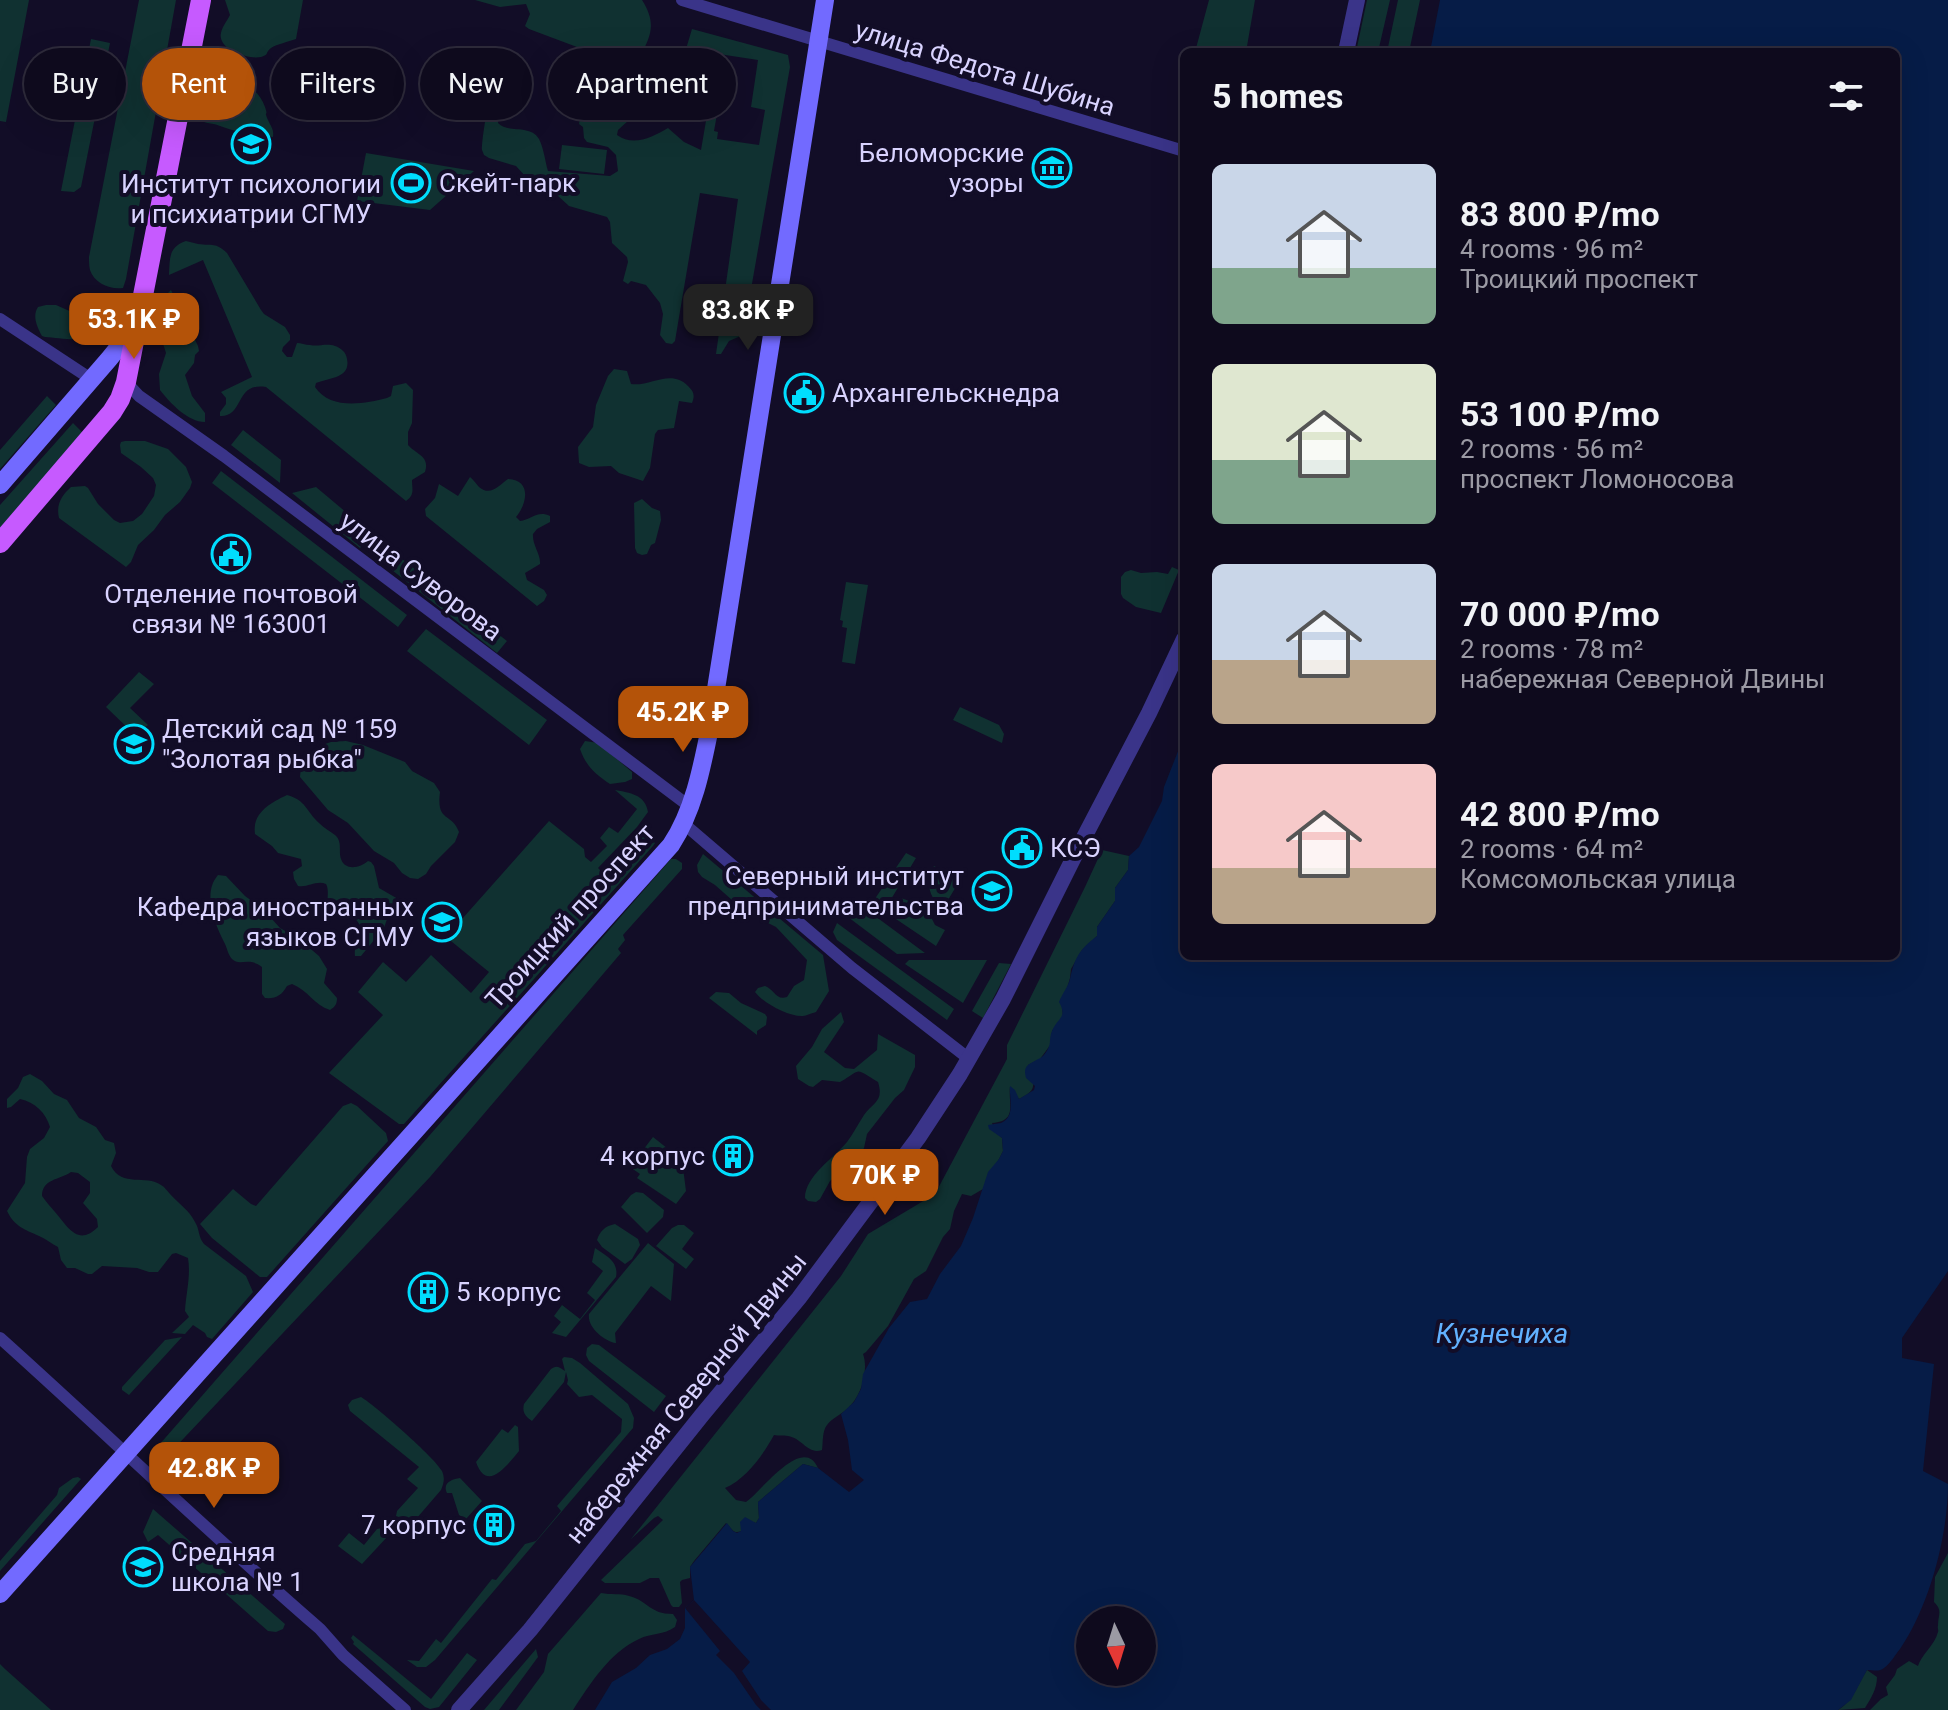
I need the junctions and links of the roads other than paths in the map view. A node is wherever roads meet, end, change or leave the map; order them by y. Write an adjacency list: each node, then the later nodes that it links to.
1 (201, 0): 8 (main road)
2 (682, 0): 5 (street, улица Федота Шубина)
3 (825, 0): 5 (main road, Троицкий проспект)
4 (1357, 0): 6 (street)
5 (818, 41): 7 (street, улица Федота Шубина); 15 (main road, Троицкий проспект)
6 (1347, 48)
7 (1180, 150)
8 (138, 316): 10 (main road); 11 (main road)
9 (0, 319): 10 (street)
10 (91, 379): 12 (main road)
11 (126, 382): 13 (main road); 15 (street, улица Суворова)
12 (0, 485)
13 (0, 543)
14 (1180, 647): 16 (street, набережная Северной Двины)
15 (686, 814): 16 (street, улица Суворова); 18 (main road, Троицкий проспект)
16 (968, 1058): 21 (street, набережная Северной Двины)
17 (0, 1338): 18 (street)
18 (126, 1452): 19 (main road, Троицкий проспект); 20 (street)
19 (0, 1594)
20 (405, 1710)
21 (459, 1710)

